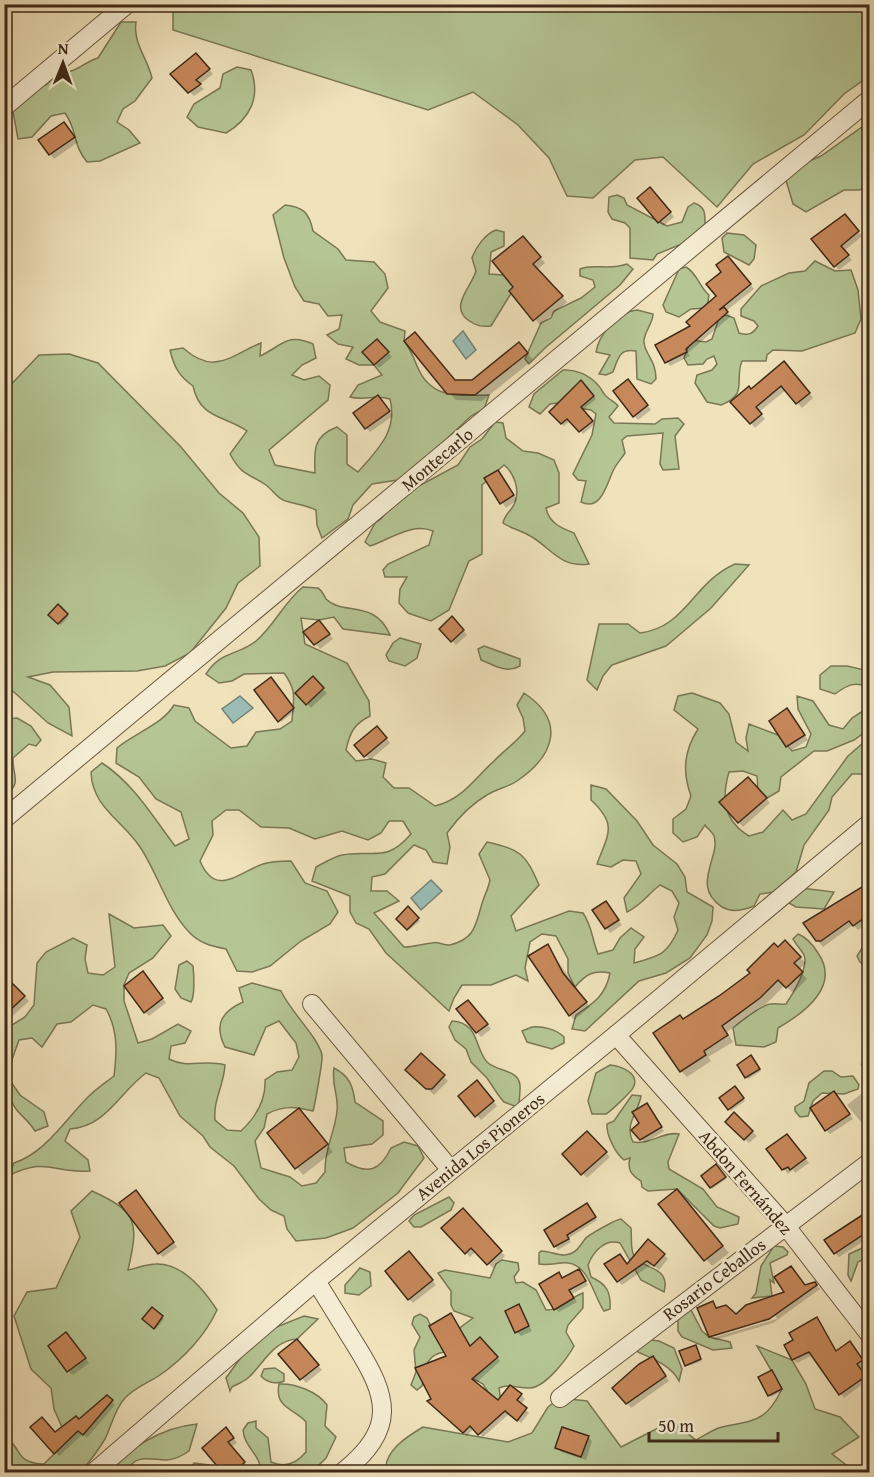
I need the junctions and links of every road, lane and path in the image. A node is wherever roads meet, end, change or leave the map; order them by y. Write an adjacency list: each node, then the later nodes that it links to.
1 (128, 4): 3 (street)
2 (870, 99): 4 (street, Montecarlo)
3 (4, 107)
4 (4, 819)
5 (870, 823): 7 (street, Avenida Los Pioneros)
6 (312, 1004): 9 (street)
7 (616, 1035): 9 (street, Avenida Los Pioneros); 10 (street, Abdon Fernández)
8 (870, 1162): 10 (street, Rosario Ceballos)
9 (451, 1170): 11 (street, Avenida Los Pioneros)
10 (785, 1225): 12 (street, Abdon Fernández); 13 (street, Rosario Ceballos)
11 (316, 1281): 14 (street, Avenida Los Pioneros); 15 (street)
12 (870, 1335)
13 (560, 1398)
14 (94, 1473)
15 (343, 1473)

